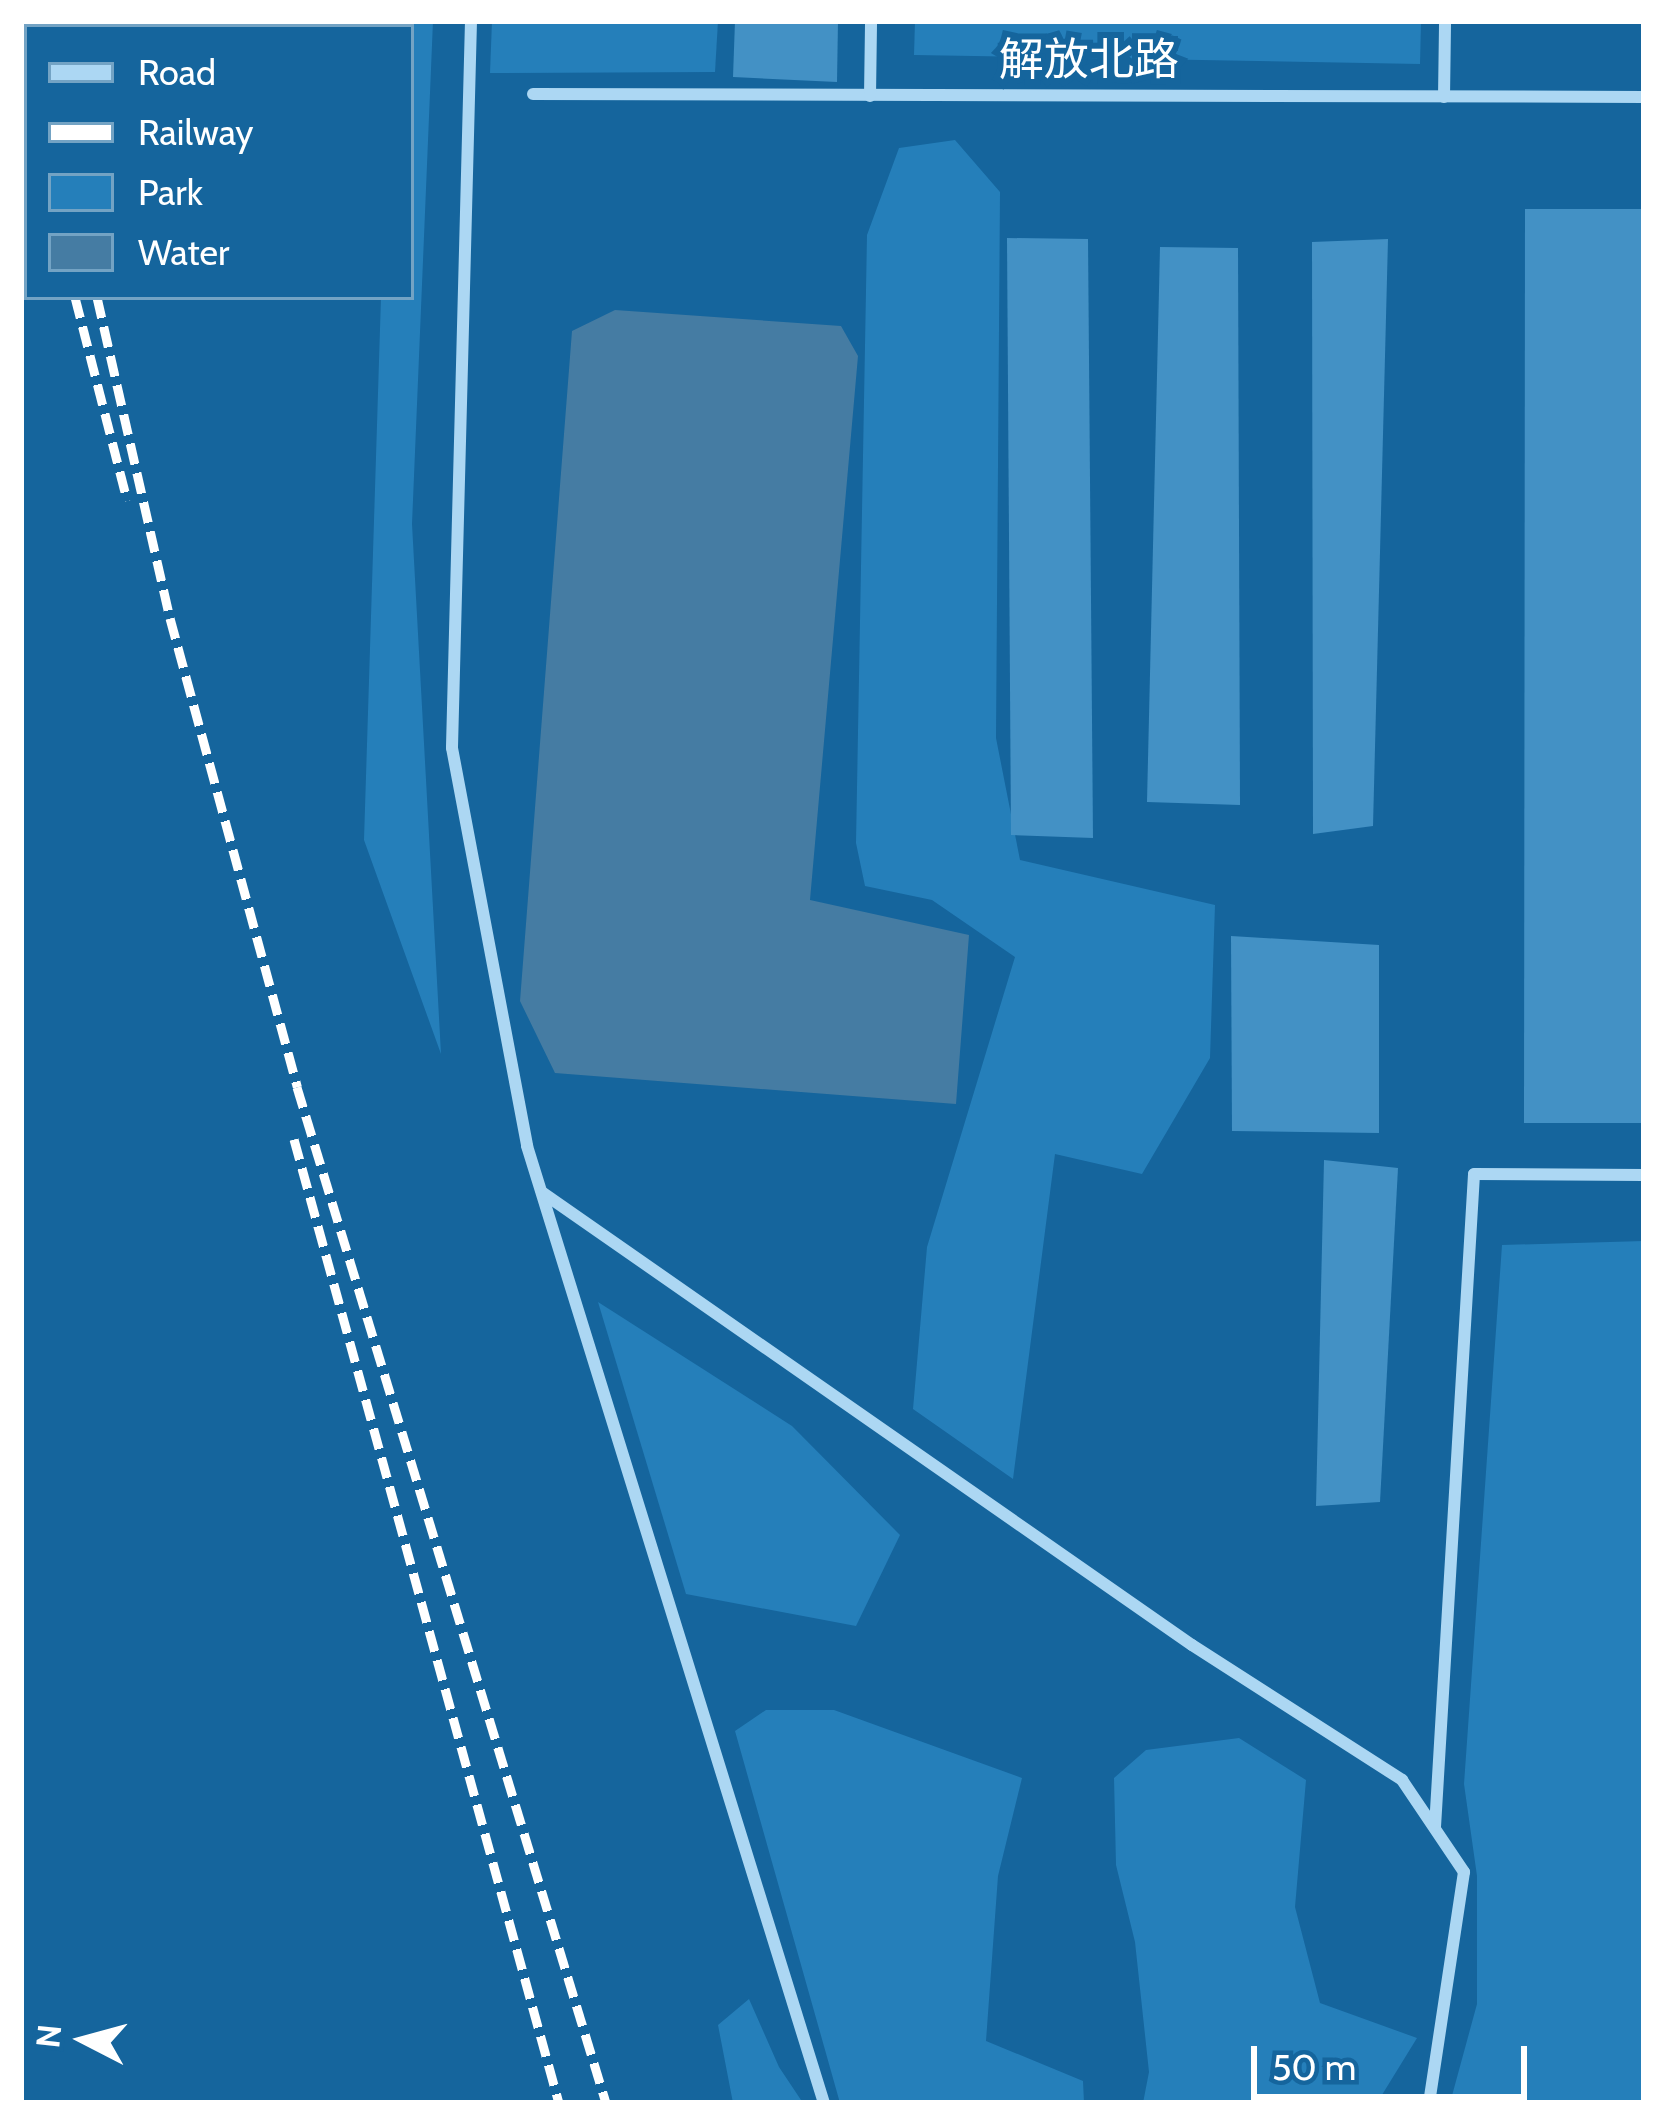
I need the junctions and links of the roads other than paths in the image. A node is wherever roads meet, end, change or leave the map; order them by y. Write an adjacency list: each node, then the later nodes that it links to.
1 (471, 21): 9 (street)
2 (871, 21): 5 (street)
3 (1445, 21): 6 (street)
4 (533, 94): 5 (street, 解放北路)
5 (870, 96): 6 (street, 解放北路)
6 (1444, 97): 7 (street, 解放北路)
7 (1644, 98)
8 (1644, 1174): 10 (street)
9 (542, 1192): 10 (street); 11 (street)
10 (1435, 1828): 12 (street)
11 (824, 2103)
12 (1429, 2103)

